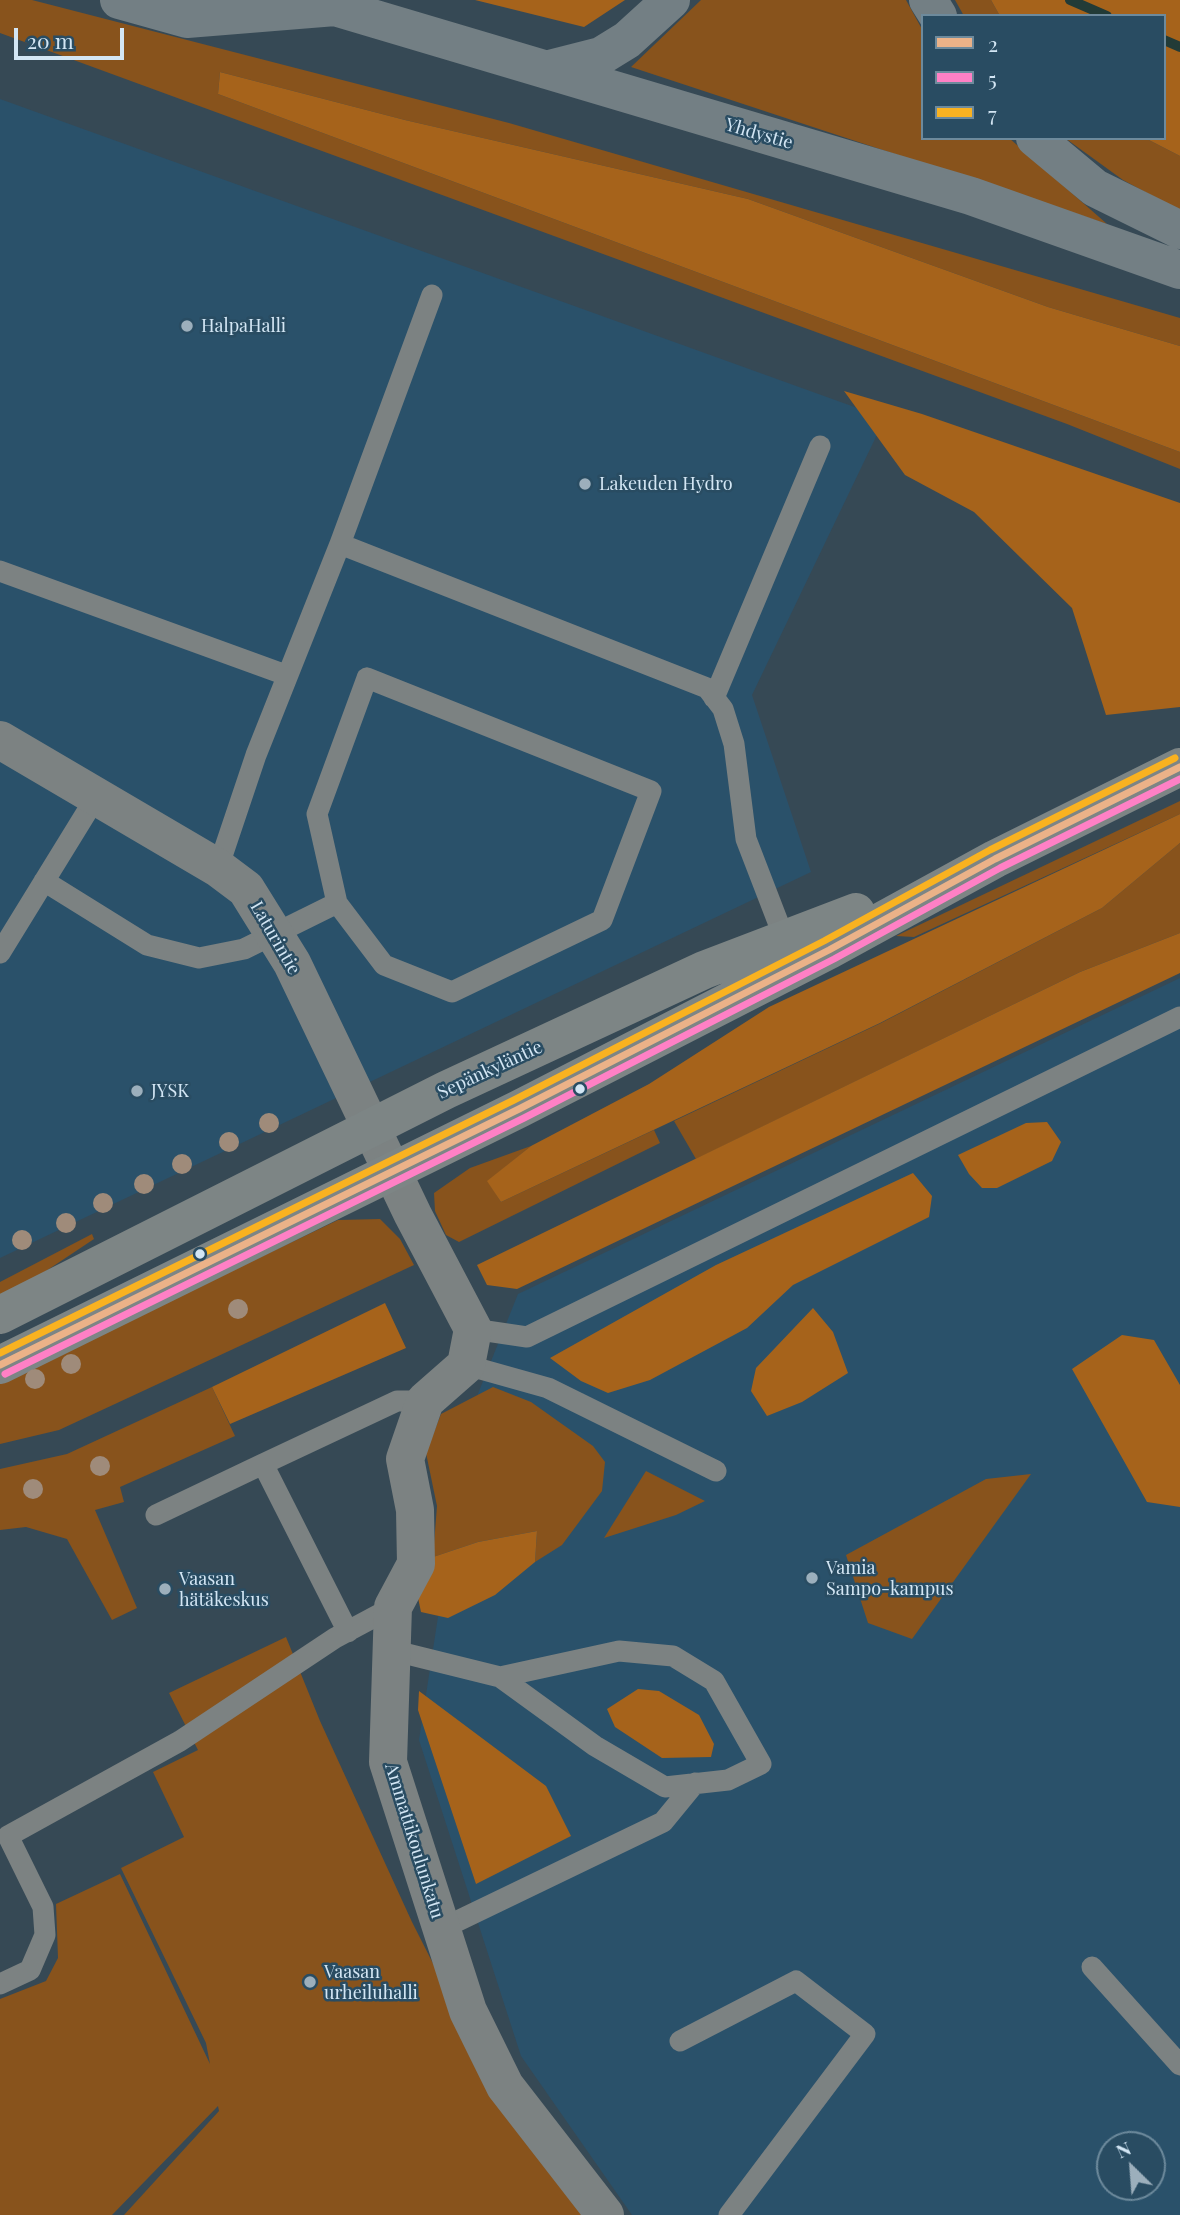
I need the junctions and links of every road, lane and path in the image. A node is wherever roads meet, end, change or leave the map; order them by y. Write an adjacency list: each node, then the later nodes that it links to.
1 (120, 0): 3 (highway, Yhdystie)
2 (671, 0): 3 (highway)
3 (544, 70): 6 (highway, Yhdystie)
4 (1037, 140): 5 (highway)
5 (1180, 230)
6 (1180, 270)
7 (432, 295): 9 (lane)
8 (820, 446): 12 (lane)
9 (340, 544): 11 (lane); 12 (lane)
10 (0, 571): 11 (lane)
11 (286, 675): 16 (lane)
12 (715, 698): 21 (lane)
13 (0, 740): 15 (street, Laturintie)
14 (1180, 767): 21 (main road, Sepänkyläntie)
15 (96, 797): 16 (street, Laturintie); 17 (lane)
16 (218, 868): 19 (street, Laturintie)
17 (44, 881): 19 (lane); 20 (lane)
18 (337, 903): 18 (lane); 19 (lane)
19 (276, 933): 23 (street, Laturintie)
20 (0, 953)
21 (790, 953): 23 (main road, Sepänkyläntie); 24 (main road, Sepänkyläntie)
22 (1180, 1017): 26 (lane)
23 (370, 1126): 24 (street, Laturintie); 25 (main road, Sepänkyläntie)
24 (391, 1171): 26 (street, Laturintie); 27 (main road, Sepänkyläntie)
25 (0, 1315)
26 (470, 1347): 28 (street, Ammattikoulunkatu); 30 (lane)
27 (0, 1365)
28 (425, 1401): 29 (lane); 32 (street, Ammattikoulunkatu)
29 (263, 1464): 31 (lane); 33 (lane)
30 (716, 1471)
31 (156, 1515)
32 (393, 1607): 33 (lane); 34 (street, Ammattikoulunkatu)
33 (348, 1632): 39 (lane)
34 (391, 1650): 35 (lane); 37 (street, Ammattikoulunkatu)
35 (500, 1676): 36 (lane); 36 (lane)
36 (695, 1783): 37 (lane)
37 (441, 1929): 42 (street, Ammattikoulunkatu)
38 (1091, 1967): 41 (lane)
39 (0, 1984)
40 (680, 2041): 43 (lane)
41 (1180, 2065)
42 (605, 2215)
43 (729, 2215)

